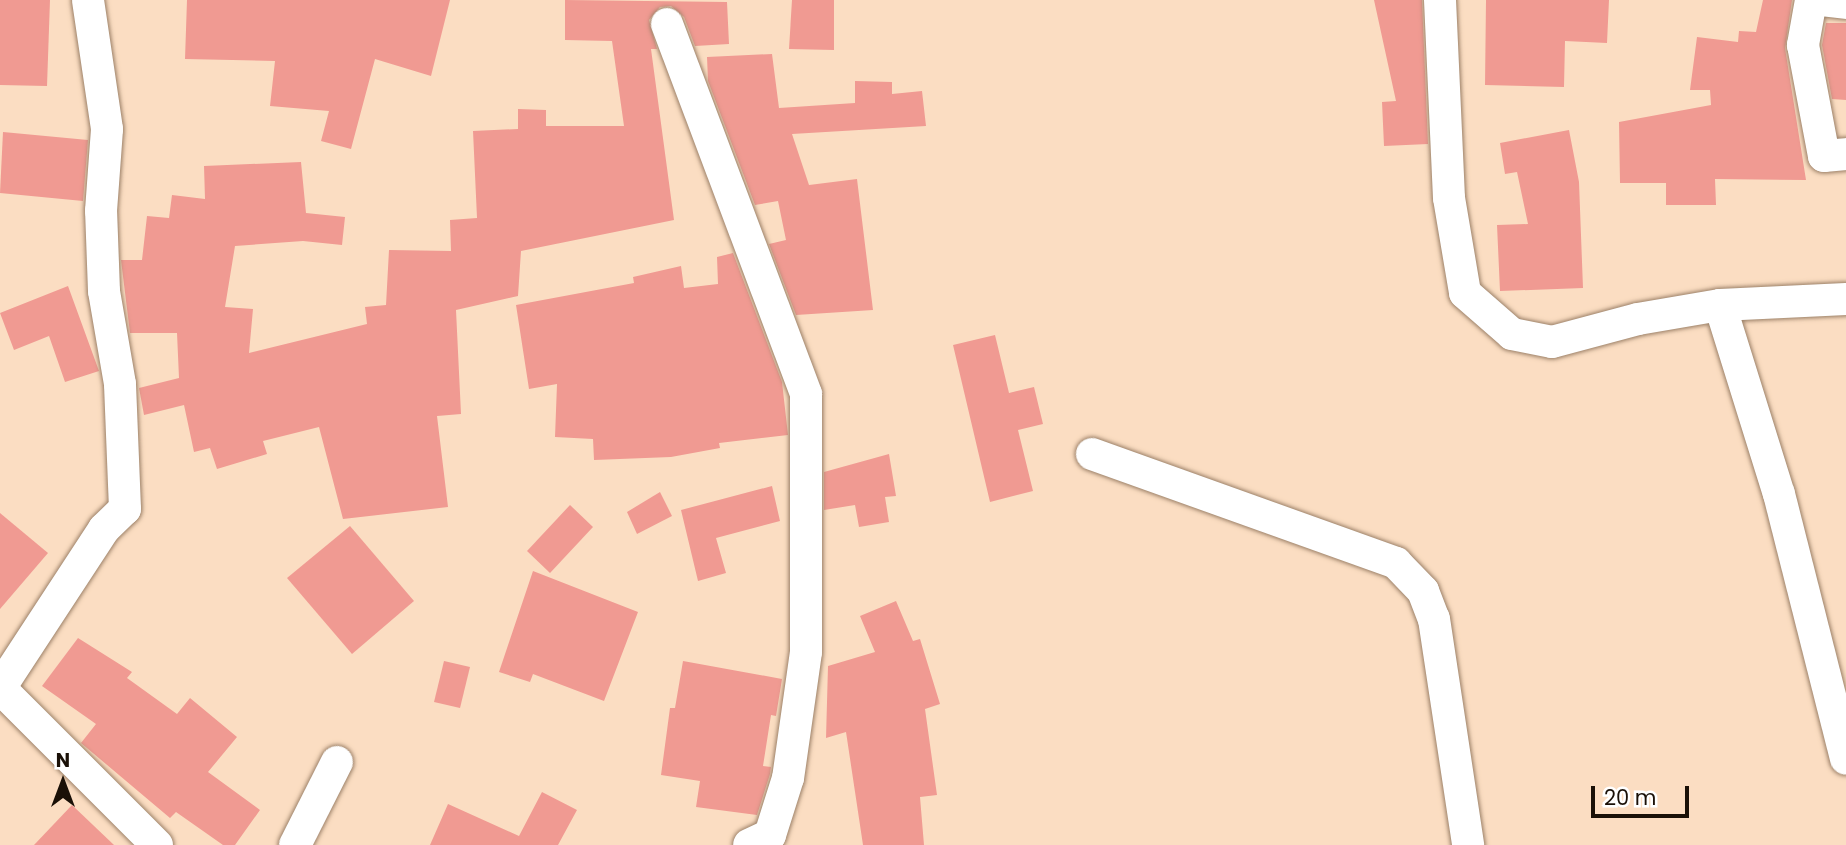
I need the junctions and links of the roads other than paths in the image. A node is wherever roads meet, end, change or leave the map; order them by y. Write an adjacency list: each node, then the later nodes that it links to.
1 (88, 0): 11 (street)
2 (1440, 0): 9 (street)
3 (1811, 0): 7 (street)
4 (1822, 0): 5 (street)
5 (1846, 3)
6 (667, 24): 16 (street)
7 (1846, 154)
8 (1846, 299): 9 (street)
9 (1720, 305): 12 (street)
10 (1091, 454): 17 (street)
11 (0, 688): 14 (street)
12 (1846, 758)
13 (337, 762): 15 (street)
14 (157, 845)
15 (295, 845)
16 (749, 845)
17 (1468, 845)

